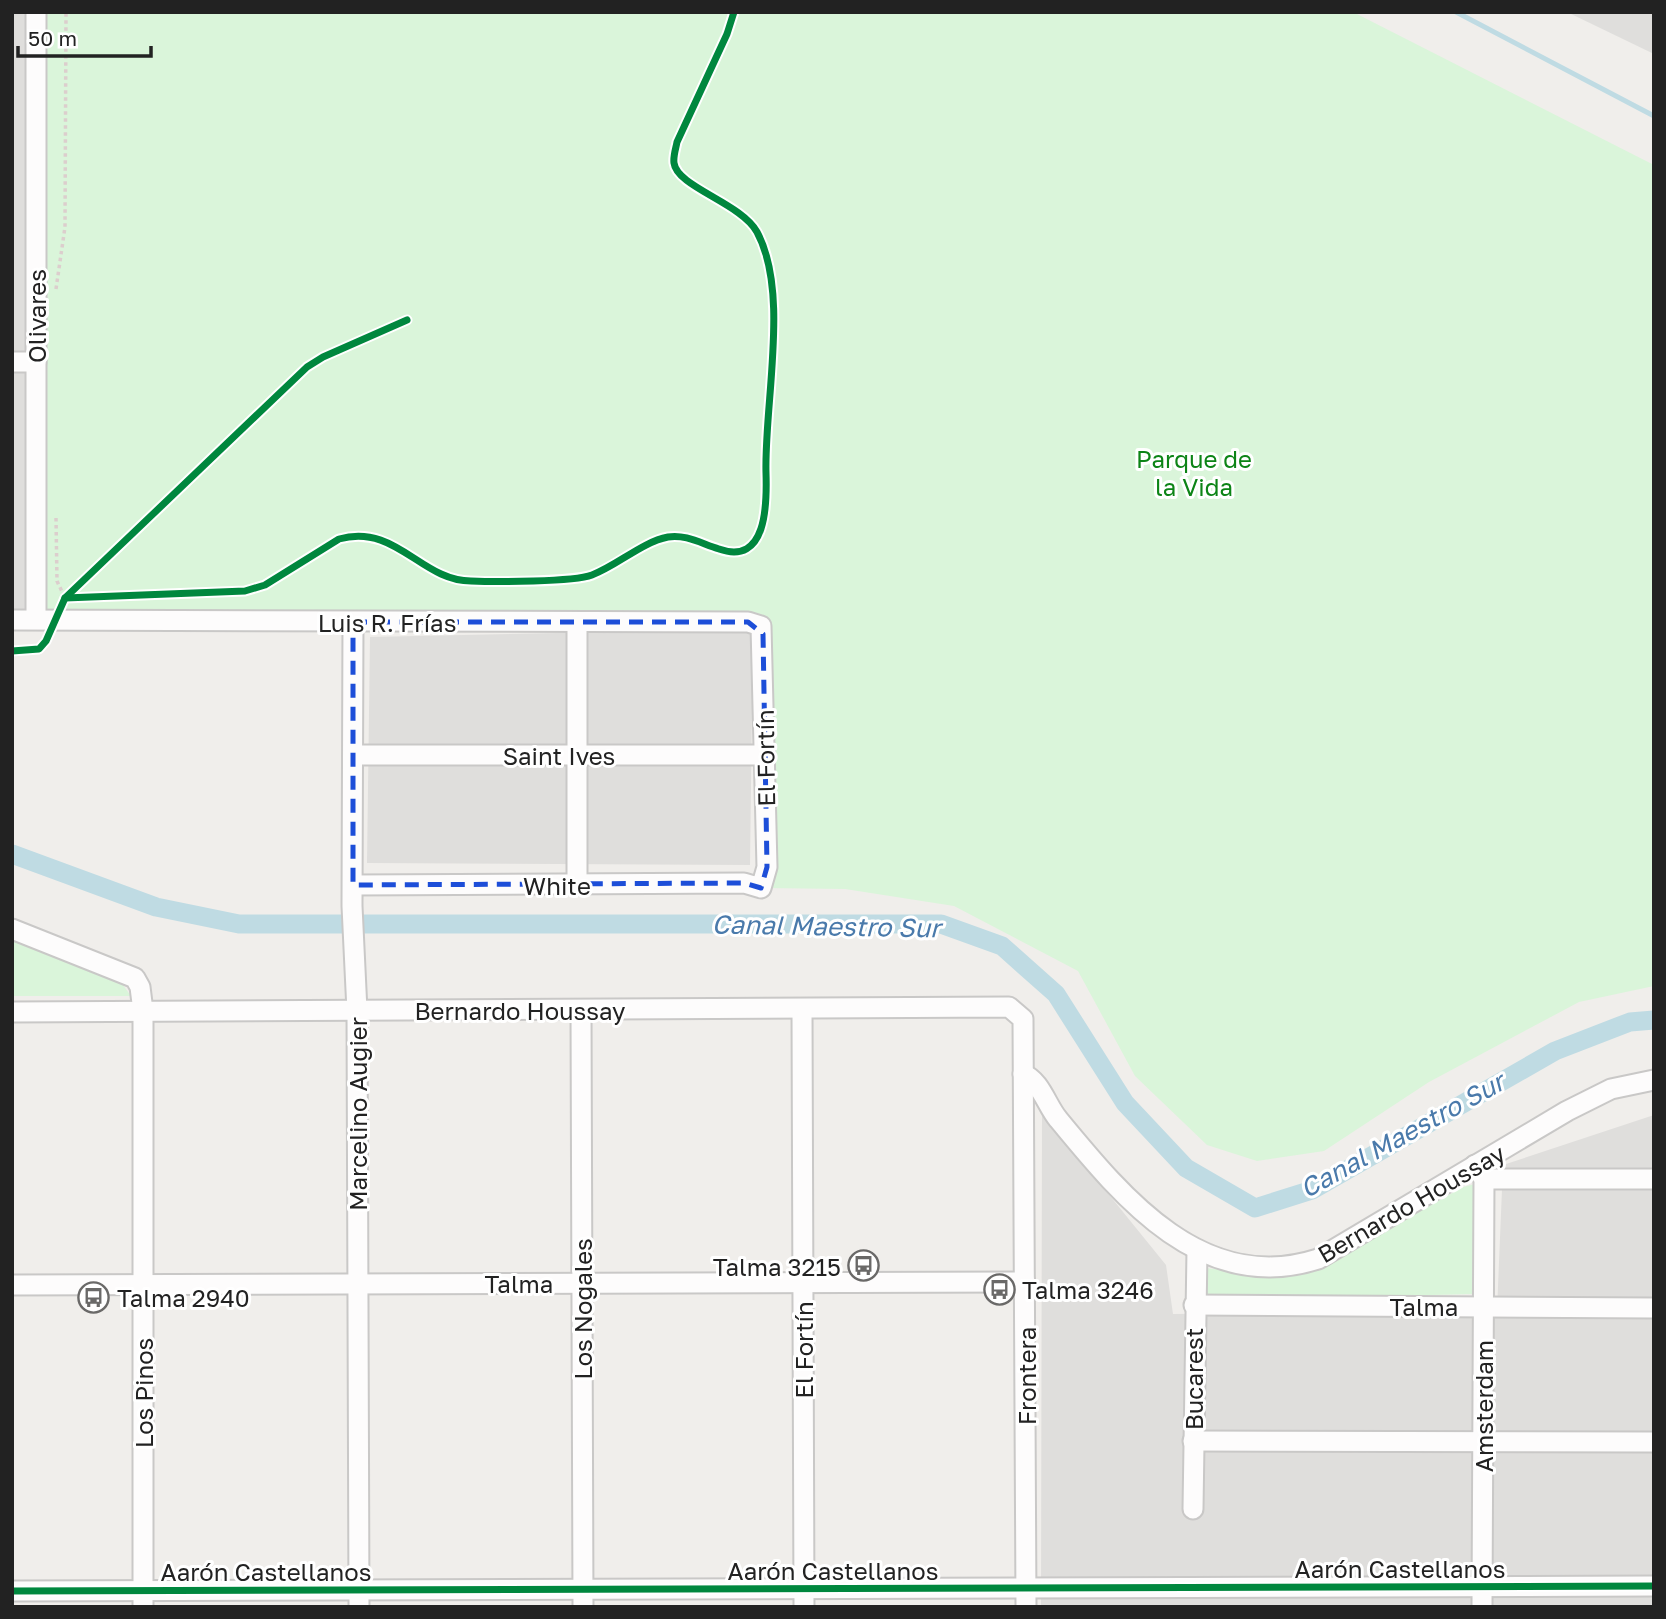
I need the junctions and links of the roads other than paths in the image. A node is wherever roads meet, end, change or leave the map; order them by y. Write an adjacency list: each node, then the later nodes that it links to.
1 (36, 12): 3 (street, Olivares)
2 (12, 362): 3 (street)
3 (36, 362): 4 (street, Olivares)
4 (46, 619): 5 (street, Luis R. Frías); 6 (street, Luis R. Frías)
5 (12, 620)
6 (353, 622): 7 (street, Luis R. Frías); 9 (street, Marcelino Augier)
7 (577, 622): 8 (street, Luis R. Frías); 10 (street)
8 (761, 626): 11 (street, El Fortín)
9 (353, 755): 10 (street, Saint Ives); 12 (street, Marcelino Augier)
10 (577, 755): 11 (street, Saint Ives); 13 (street)
11 (765, 755): 14 (street, El Fortín)
12 (353, 885): 13 (street, White); 19 (street, Marcelino Augier)
13 (577, 885): 14 (street, White)
14 (761, 888)
15 (12, 929): 18 (street, Los Pinos)
16 (582, 1010): 17 (street, Bernardo Houssay); 19 (street, Bernardo Houssay); 27 (street, Los Nogales)
17 (802, 1010): 21 (street, Bernardo Houssay); 29 (street, El Fortín)
18 (143, 1011): 19 (street, Bernardo Houssay); 20 (street, Bernardo Houssay); 32 (street, Los Pinos)
19 (357, 1011): 30 (street, Marcelino Augier)
20 (12, 1012)
21 (1023, 1019): 22 (street, Frontera)
22 (1023, 1074): 26 (street, Bernardo Houssay); 28 (street, Frontera)
23 (1654, 1080): 24 (street, Bernardo Houssay)
24 (1479, 1172): 25 (street); 26 (street, Bernardo Houssay); 34 (street, Amsterdam)
25 (1654, 1179)
26 (1197, 1250): 33 (street, Bucarest)
27 (581, 1282): 29 (street, Talma); 30 (street, Talma); 46 (street, Los Nogales)
28 (1025, 1282): 29 (street, Talma); 43 (street, Frontera)
29 (803, 1283): 47 (street, El Fortín)
30 (358, 1284): 32 (street, Talma); 49 (street, Marcelino Augier)
31 (12, 1285): 32 (street, Talma)
32 (143, 1285): 48 (street, Los Pinos)
33 (1194, 1305): 34 (street, Talma); 36 (street, Bucarest)
34 (1483, 1307): 35 (street, Talma); 37 (street, Amsterdam)
35 (1654, 1308)
36 (1192, 1441): 37 (street); 39 (street, Bucarest)
37 (1482, 1442): 38 (street); 41 (street, Amsterdam)
38 (1654, 1442)
39 (1192, 1509)
40 (1650, 1586): 41 (street, Aarón Castellanos); 51 (street)
41 (1482, 1587): 45 (street, Aarón Castellanos); 50 (street, Amsterdam)
42 (12, 1591): 48 (street, Aarón Castellanos)
43 (1026, 1597): 44 (street, Aarón Castellanos); 47 (street, Aarón Castellanos)
44 (1191, 1597): 45 (street, Aarón Castellanos)
45 (1335, 1597)
46 (583, 1598): 47 (street, Aarón Castellanos); 49 (street, Aarón Castellanos)
47 (804, 1598)
48 (143, 1599): 49 (street, Aarón Castellanos)
49 (359, 1599)
50 (1482, 1607)
51 (1646, 1607)

